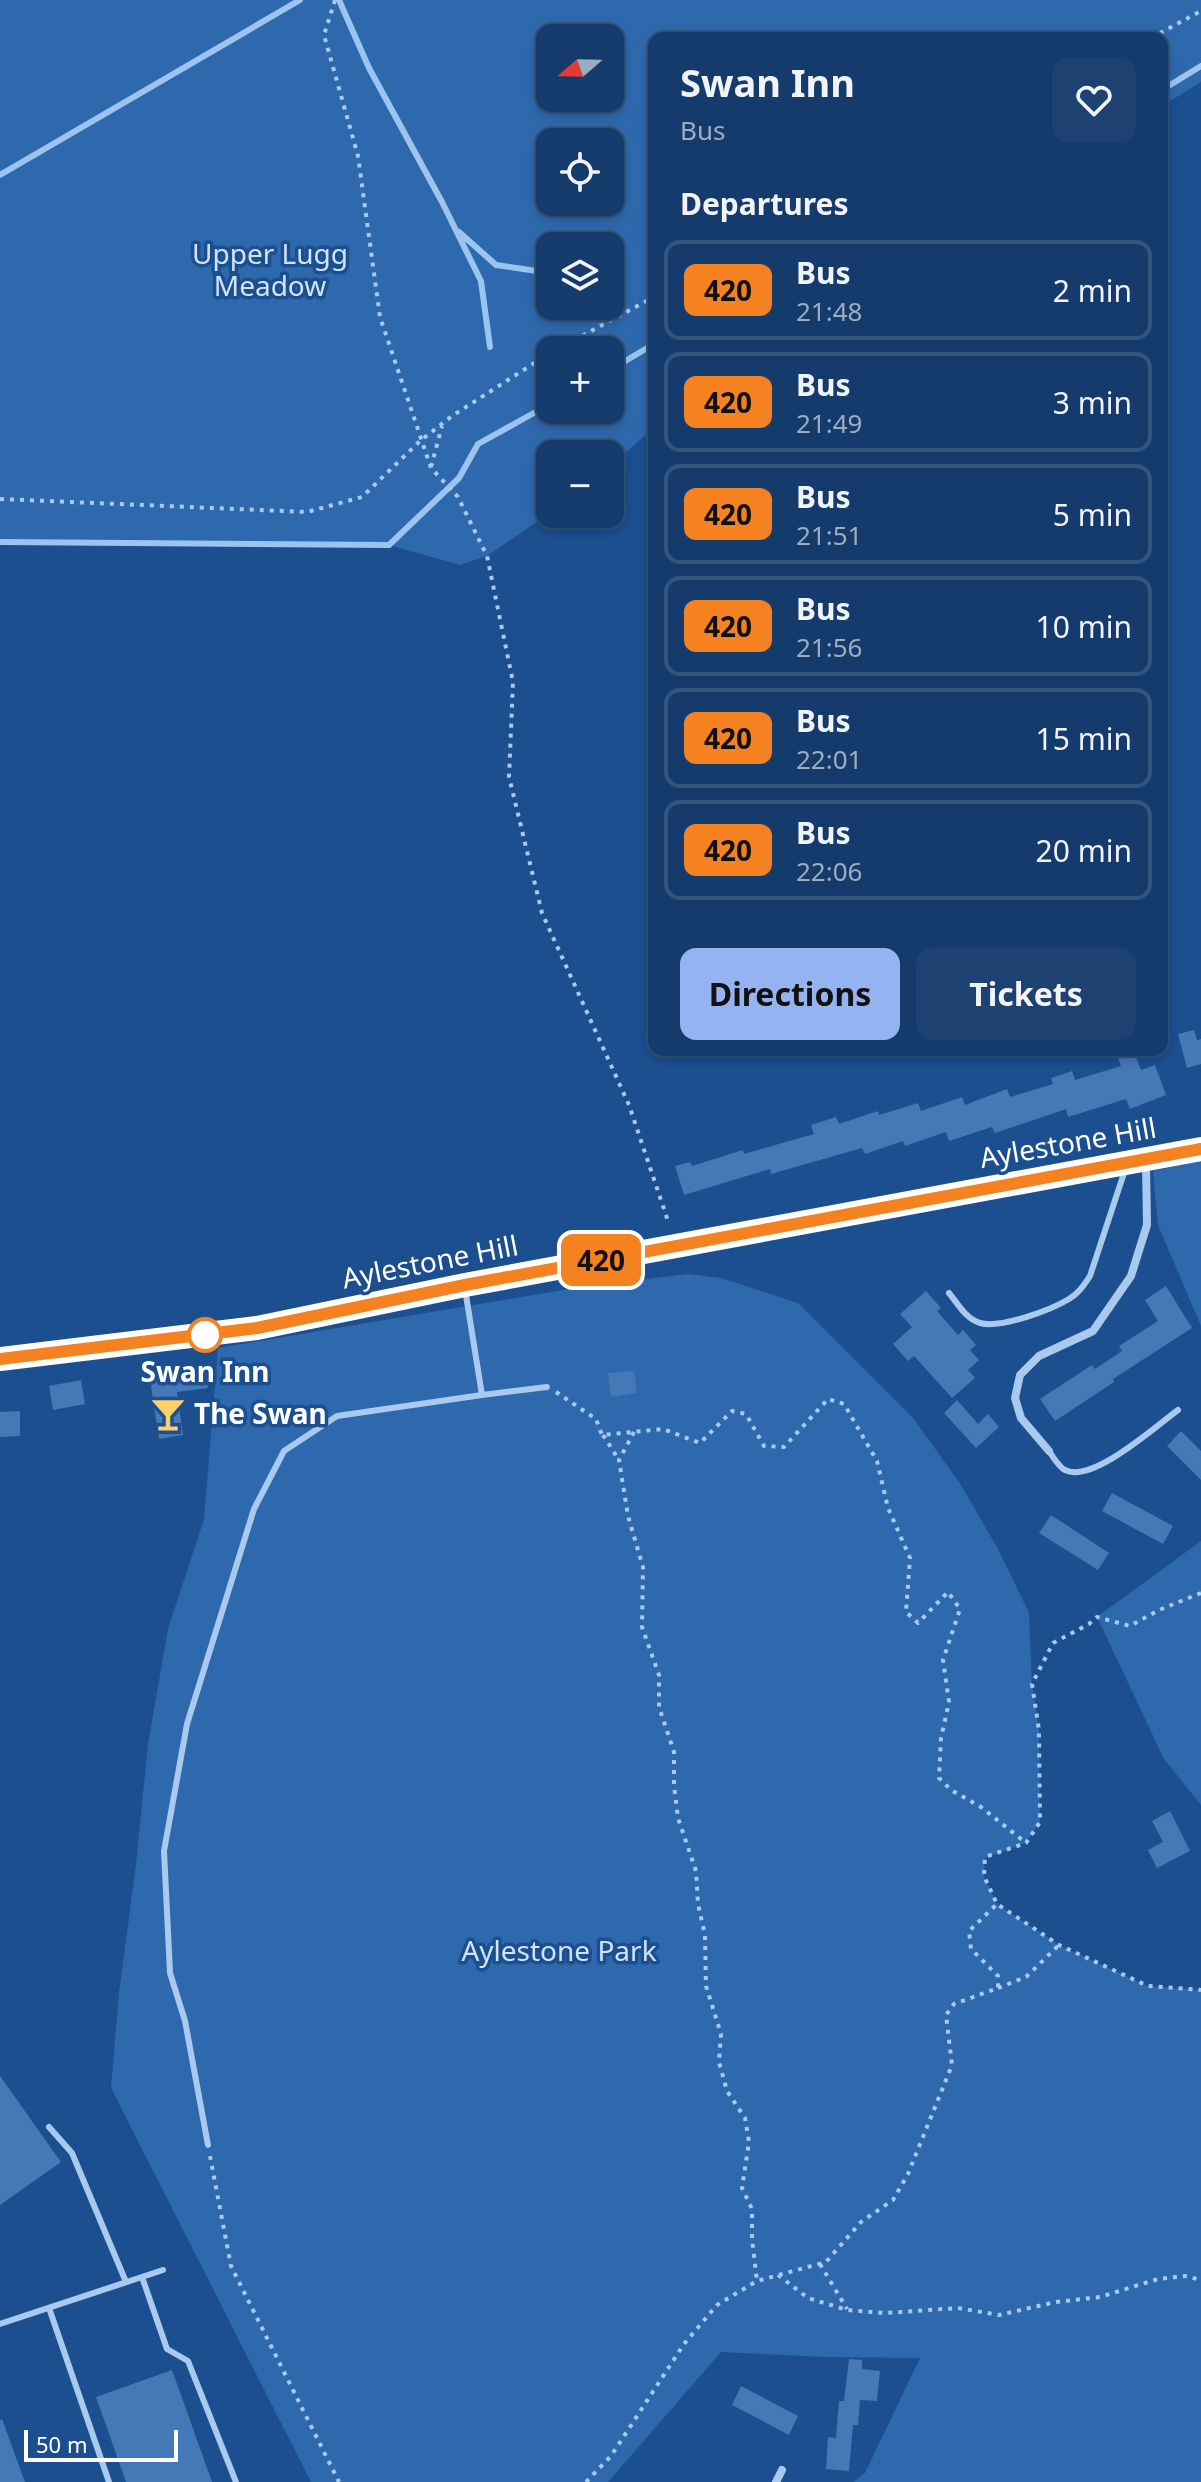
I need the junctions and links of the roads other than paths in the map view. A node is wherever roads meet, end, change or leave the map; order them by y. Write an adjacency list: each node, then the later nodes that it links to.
1 (1201, 1149): 2 (highway, Aylestone Hill)
2 (1136, 1162): 3 (highway, Aylestone Hill); 4 (lane); 9 (street)
3 (465, 1285): 5 (highway, Aylestone Hill); 7 (lane)
4 (949, 1293)
5 (0, 1359)
6 (547, 1387): 7 (lane)
7 (482, 1395): 11 (lane)
8 (1178, 1410): 9 (lane)
9 (1049, 1451)
10 (49, 2127): 14 (lane)
11 (208, 2145)
12 (163, 2270): 13 (lane)
13 (142, 2277): 14 (lane); 19 (lane)
14 (126, 2282): 15 (lane)
15 (49, 2308): 16 (lane); 18 (lane)
16 (0, 2324)
17 (782, 2470): 20 (street)
18 (109, 2482)
19 (236, 2482)
20 (776, 2482)

